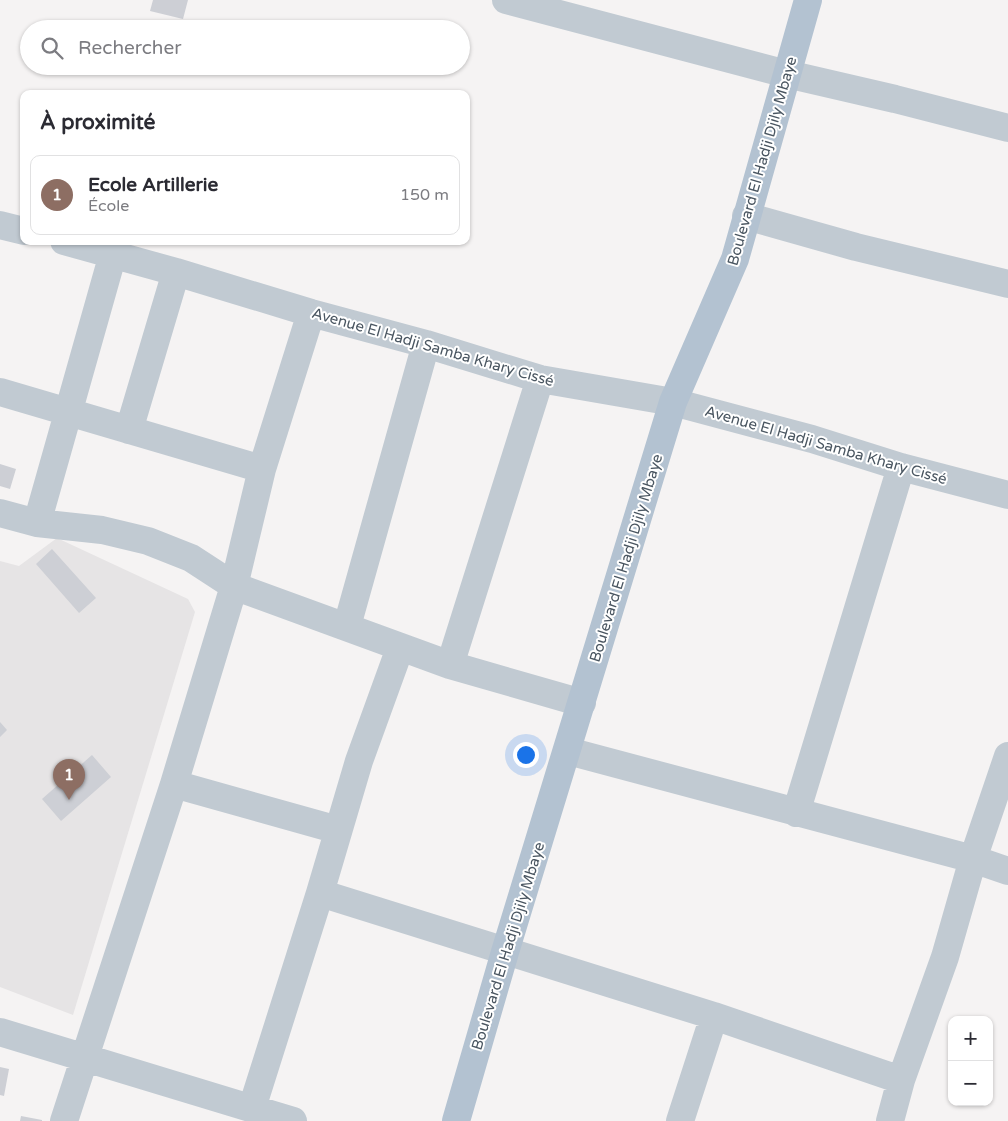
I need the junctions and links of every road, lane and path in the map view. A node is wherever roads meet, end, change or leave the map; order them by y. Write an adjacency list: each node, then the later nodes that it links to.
1 (506, 0): 3 (street)
2 (808, 0): 3 (main road, Boulevard El Hadji Djily Mbaye)
3 (788, 74): 4 (street); 5 (main road, Boulevard El Hadji Djily Mbaye)
4 (1008, 128)
5 (746, 216): 11 (street); 16 (main road, Boulevard El Hadji Djily Mbaye)
6 (0, 225): 7 (street)
7 (20, 230)
8 (79, 245): 9 (street, Avenue El Hadji Samba Khary Cissé)
9 (113, 254): 10 (street, Avenue El Hadji Samba Khary Cissé); 17 (street)
10 (176, 272): 12 (street, Avenue El Hadji Samba Khary Cissé); 18 (street)
11 (1008, 284)
12 (310, 313): 13 (street, Avenue El Hadji Samba Khary Cissé); 20 (street)
13 (426, 344): 14 (street, Avenue El Hadji Samba Khary Cissé); 25 (street)
14 (540, 379): 16 (street, Avenue El Hadji Samba Khary Cissé); 27 (street)
15 (0, 392): 17 (street)
16 (674, 402): 19 (street, Avenue El Hadji Samba Khary Cissé); 28 (main road, Boulevard El Hadji Djily Mbaye)
17 (69, 413): 18 (street); 23 (street)
18 (130, 430): 20 (street)
19 (902, 467): 21 (street, Avenue El Hadji Samba Khary Cissé); 32 (street)
20 (262, 469): 24 (street)
21 (1008, 495)
22 (0, 513): 23 (street)
23 (38, 523): 24 (street)
24 (234, 586): 25 (street); 31 (street)
25 (346, 626): 26 (street)
26 (400, 648): 27 (street); 33 (street)
27 (450, 666): 28 (street)
28 (582, 703): 29 (main road, Boulevard El Hadji Djily Mbaye)
29 (568, 751): 32 (street); 37 (main road, Boulevard El Hadji Djily Mbaye)
30 (1008, 756): 34 (street)
31 (174, 784): 33 (street); 40 (street)
32 (796, 813): 34 (street)
33 (338, 830): 36 (street)
34 (973, 859): 35 (street); 41 (street)
35 (1008, 871)
36 (320, 893): 37 (street); 42 (street)
37 (505, 952): 38 (street); 45 (main road, Boulevard El Hadji Djily Mbaye)
38 (714, 1016): 41 (street); 46 (street)
39 (0, 1032): 40 (street)
40 (84, 1056): 42 (street); 43 (street)
41 (901, 1080): 47 (street)
42 (252, 1108): 44 (street)
43 (64, 1121)
44 (293, 1121)
45 (456, 1121)
46 (680, 1121)
47 (890, 1121)

